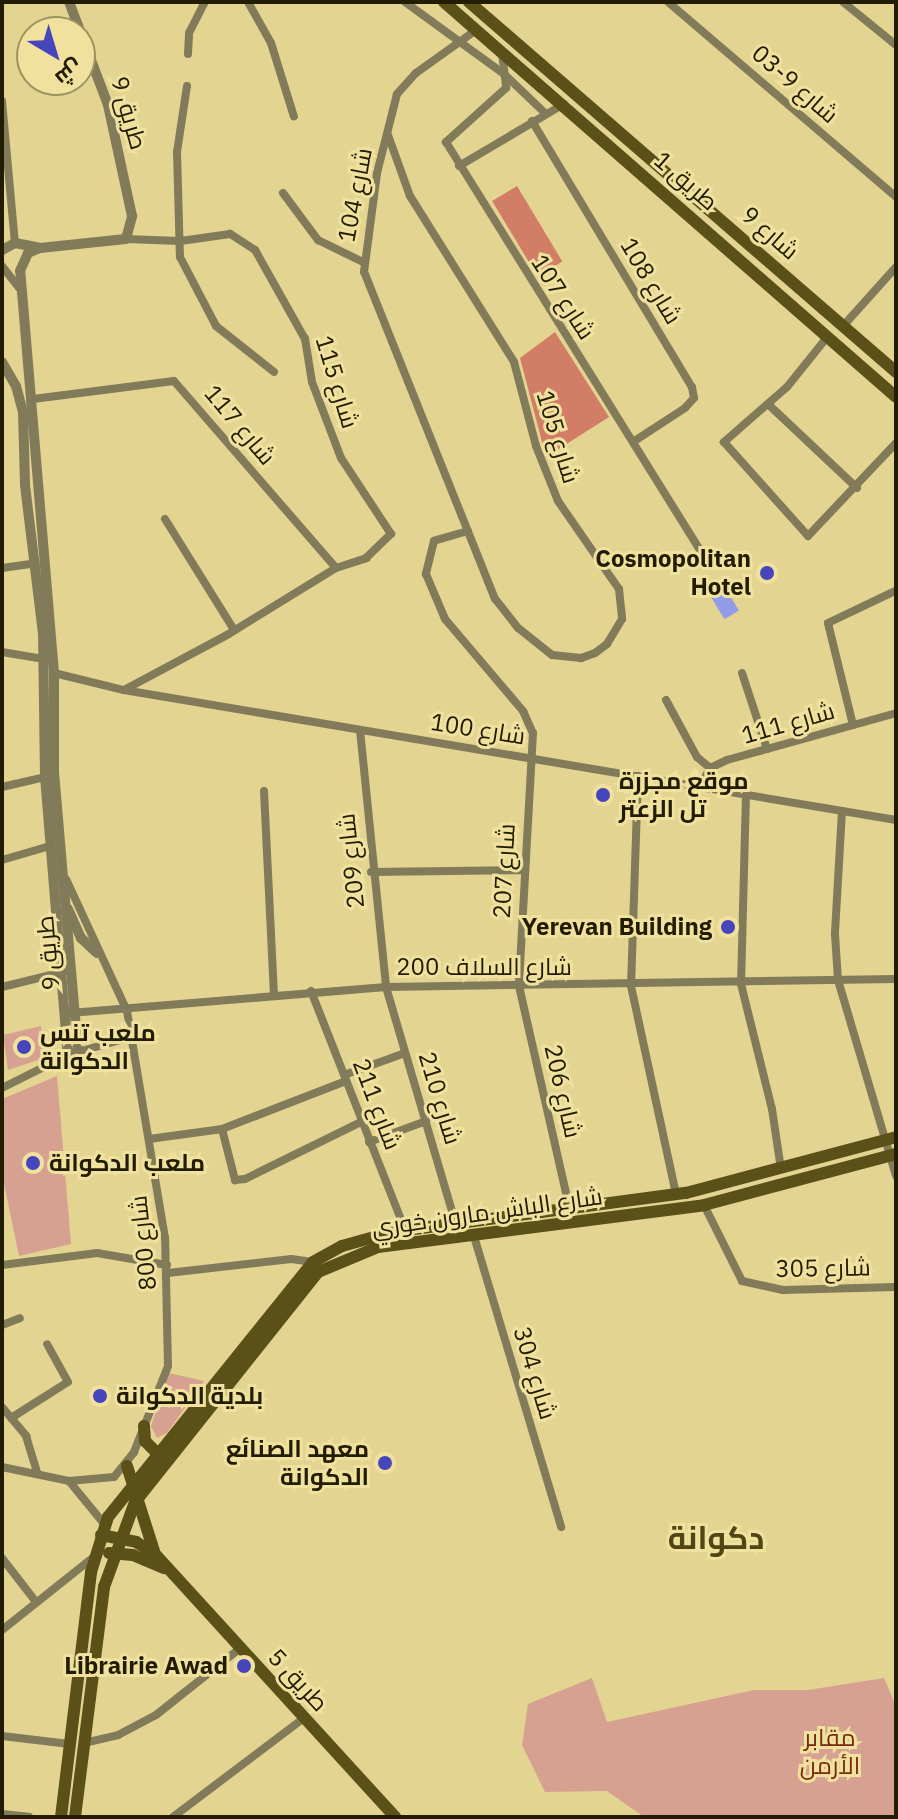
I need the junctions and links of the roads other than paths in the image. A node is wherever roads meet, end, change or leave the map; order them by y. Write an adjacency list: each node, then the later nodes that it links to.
1 (69, 2): 27 (street, طريق 9)
2 (205, 2): 13 (street)
3 (248, 2): 21 (street)
4 (405, 2): 10 (street)
5 (444, 2): 9 (main road, طريق 1)
6 (469, 2): 36 (main road, شارع 9)
7 (668, 2): 26 (street, شارع 9-03)
8 (843, 2): 11 (street)
9 (476, 30): 10 (street, شارع 104); 12 (main road, طريق 1)
10 (463, 42): 14 (street); 23 (street, شارع 104)
11 (896, 45)
12 (501, 51): 14 (street); 15 (main road, طريق 1)
13 (188, 54)
14 (504, 74): 15 (street); 20 (street); 24 (street, شارع 107)
15 (531, 76): 18 (main road, طريق 1)
16 (187, 86): 28 (street)
17 (2, 101): 19 (street)
18 (564, 104): 20 (street); 37 (main road, طريق 1)
19 (2, 111): 29 (street)
20 (545, 113): 22 (street)
21 (294, 117)
22 (532, 121): 24 (street); 44 (street, شارع 108)
23 (388, 135): 32 (street, شارع 104); 48 (street, شارع 105)
24 (459, 166): 44 (street, شارع 107)
25 (283, 193): 32 (street)
26 (896, 197)
27 (126, 239): 28 (street, شارع 115); 30 (street)
28 (180, 241): 39 (street); 52 (street, شارع 115)
29 (15, 243): 30 (street); 31 (street)
30 (40, 248): 35 (street, 9 طريق)
31 (2, 250)
32 (363, 262): 48 (street, شارع 104)
33 (2, 266): 35 (street)
34 (896, 267): 36 (street)
35 (23, 296): 42 (street, 9 طريق)
36 (844, 325): 40 (main road, شارع 9)
37 (829, 335): 41 (main road, طريق 1); 43 (street)
38 (2, 362): 50 (street, 9 طريق)
39 (274, 372)
40 (896, 372)
41 (896, 397)
42 (33, 399): 52 (street, شارع 117); 57 (street, 9 طريق)
43 (769, 405): 46 (street); 46 (street)
44 (633, 442): 49 (street, شارع 107)
45 (896, 443): 46 (street)
46 (857, 488)
47 (165, 519): 54 (street)
48 (468, 531): 65 (street, شارع 207)
49 (702, 553)
50 (36, 563): 51 (street); 56 (street, 9 طريق)
51 (2, 568)
52 (336, 568): 54 (street, شارع 115)
53 (895, 591): 62 (street)
54 (234, 630): 59 (street, شارع 115)
55 (2, 652): 56 (street)
56 (44, 659): 68 (street, 9 طريق)
57 (54, 673): 59 (street, شارع 100); 77 (street, 9 طريق)
58 (742, 673): 64 (street)
59 (124, 690): 63 (street, شارع 100)
60 (666, 700): 66 (street)
61 (896, 713): 62 (street, شارع 111)
62 (853, 725): 64 (street, شارع 111)
63 (360, 730): 65 (street, شارع 100); 79 (street, شارع 209)
64 (767, 749): 66 (street, شارع 111)
65 (529, 758): 67 (street, شارع 100); 78 (street, شارع 207)
66 (710, 768): 69 (street)
67 (638, 776): 69 (street, شارع 100); 87 (street)
68 (45, 777): 70 (street); 75 (street, 9 طريق)
69 (701, 785): 72 (street, شارع 100)
70 (2, 787)
71 (264, 791): 91 (street)
72 (746, 794): 73 (street, شارع 100); 85 (street)
73 (842, 811): 74 (street, شارع 100); 84 (street)
74 (896, 820)
75 (50, 846): 76 (street); 82 (street, 9 طريق)
76 (2, 860)
77 (62, 870): 80 (street, 9 طريق); 81 (street, 800 شارع)
78 (524, 870): 79 (street); 86 (street, شارع 207)
79 (371, 872): 89 (street, شارع 209)
80 (64, 898): 81 (street); 82 (street, 9 طريق)
81 (97, 953): 92 (street, 800 شارع)
82 (65, 971): 88 (street); 93 (street, 9 طريق)
83 (896, 979): 84 (street, 200 شارع السلاف)
84 (838, 980): 85 (street, 200 شارع السلاف); 104 (street)
85 (741, 984): 87 (street, 200 شارع السلاف); 107 (street)
86 (519, 986): 87 (street, 200 شارع السلاف); 89 (street, 200 شارع السلاف); 111 (street, شارع 206)
87 (631, 986): 109 (street)
88 (2, 987)
89 (386, 987): 90 (street, 200 شارع السلاف); 96 (street, شارع 210)
90 (311, 991): 91 (street, 200 شارع السلاف); 97 (street, شارع 211)
91 (274, 994): 92 (street, 200 شارع السلاف)
92 (127, 1011): 93 (street, 200 شارع السلاف); 94 (street, 800 شارع)
93 (69, 1013): 95 (street, 9 طريق)
94 (131, 1037): 95 (street); 103 (street, 800 شارع)
95 (73, 1053): 98 (street)
96 (405, 1053): 97 (street); 99 (street, شارع 210)
97 (345, 1078): 100 (street, شارع 211); 101 (street)
98 (2, 1088)
99 (426, 1121): 105 (street); 112 (street, شارع 210)
100 (361, 1122): 101 (street); 105 (street, شارع 211)
101 (222, 1129): 103 (street)
102 (896, 1137): 104 (main road)
103 (149, 1139): 117 (street, 800 شارع)
104 (883, 1141): 106 (street); 107 (main road)
105 (369, 1142): 113 (street, شارع 211)
106 (892, 1155): 108 (street); 110 (main road, شارع الباش مارون خوري)
107 (781, 1169): 109 (main road)
108 (896, 1176)
109 (676, 1194): 111 (main road)
110 (704, 1205): 114 (main road, شارع الباش مارون خوري); 118 (street, شارع 305)
111 (569, 1206): 112 (main road)
112 (455, 1221): 113 (main road)
113 (405, 1230): 115 (main road)
114 (473, 1231): 131 (main road, شارع الباش مارون خوري); 132 (street, شارع 304)
115 (313, 1262): 117 (street); 125 (main road)
116 (2, 1265): 117 (street)
117 (168, 1269): 124 (street, 800 شارع)
118 (896, 1287)
119 (20, 1318): 120 (street)
120 (2, 1325)
121 (47, 1344): 123 (street)
122 (2, 1407): 123 (street)
123 (11, 1418): 128 (street)
124 (144, 1426): 125 (main road); 126 (street, 800 شارع)
125 (159, 1455): 130 (main road)
126 (127, 1466): 129 (street); 130 (main road)
127 (2, 1467): 128 (street)
128 (37, 1473): 129 (street)
129 (69, 1481): 133 (street)
130 (132, 1484): 131 (main road); 133 (main road)
131 (135, 1502): 134 (main road, شارع الباش مارون خوري); 136 (main road)
132 (561, 1527)
133 (103, 1530): 134 (main road); 137 (main road)
134 (120, 1538): 135 (main road, شارع الباش مارون خوري); 136 (main road)
135 (113, 1553): 137 (main road); 139 (main road); 145 (main road, شارع الباش مارون خوري)
136 (155, 1554): 139 (main road, طريق 5)
137 (95, 1555): 140 (street); 146 (main road)
138 (2, 1558): 140 (street)
139 (170, 1572): 142 (main road, طريق 5)
140 (36, 1602): 141 (street)
141 (2, 1630)
142 (239, 1649): 143 (main road, طريق 5); 145 (street)
143 (304, 1718): 151 (street); 152 (main road, طريق 5)
144 (2, 1736): 146 (street)
145 (84, 1743): 150 (main road, شارع الباش مارون خوري)
146 (70, 1744): 149 (main road)
147 (2, 1814): 148 (street)
148 (29, 1817)
149 (61, 1817)
150 (75, 1817)
151 (173, 1817)
152 (395, 1817)

